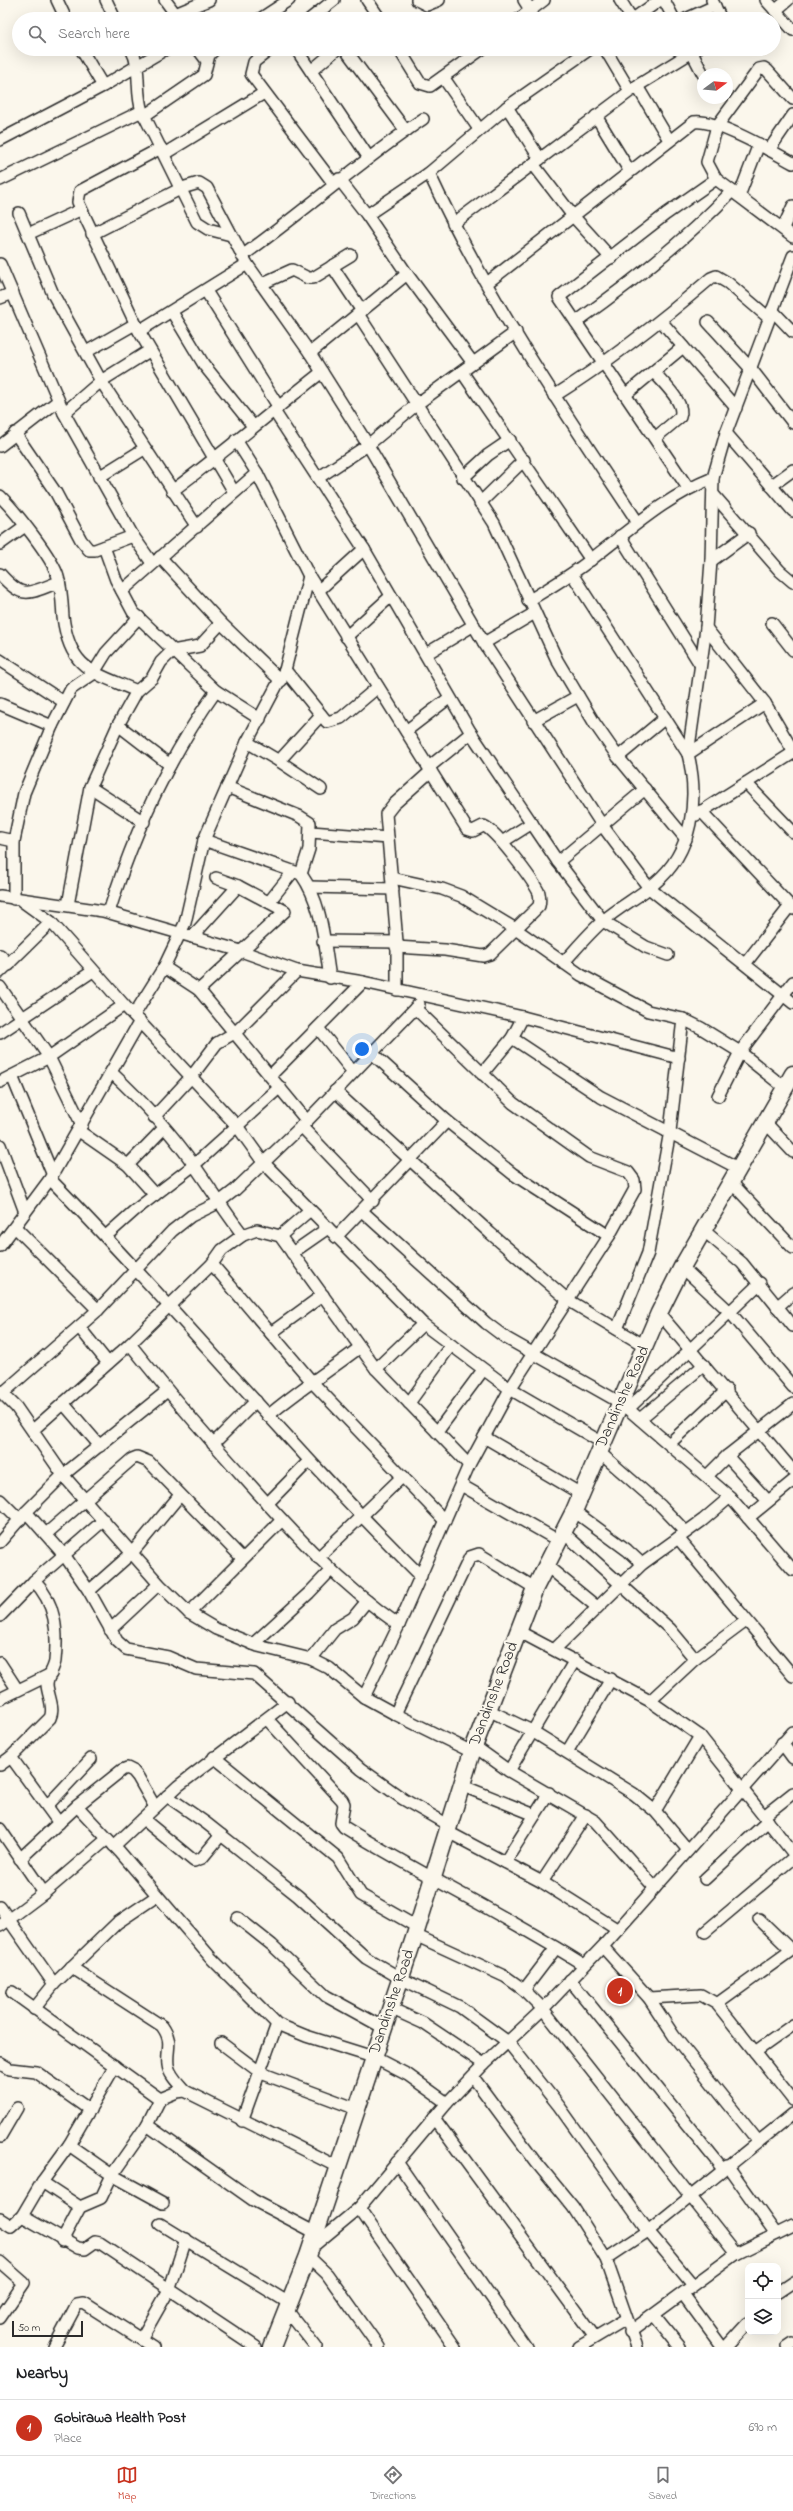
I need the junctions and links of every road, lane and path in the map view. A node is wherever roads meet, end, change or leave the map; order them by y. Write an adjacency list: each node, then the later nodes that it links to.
1 (57, 0): 20 (street)
2 (106, 0): 21 (street)
3 (165, 0): 22 (street)
4 (209, 0): 23 (street)
5 (289, 0): 24 (street)
6 (334, 0): 25 (street)
7 (367, 0): 26 (street)
8 (417, 0): 9 (street)
9 (439, 0)
10 (524, 0): 18 (street)
11 (544, 0): 18 (street)
12 (620, 0): 27 (street)
13 (660, 0): 28 (street)
14 (664, 0): 29 (street)
15 (766, 0): 19 (street)
16 (788, 0): 19 (street)
17 (713, 3): 30 (street); 31 (street)
18 (531, 11)
19 (775, 11)
20 (63, 12)
21 (112, 12)
22 (174, 12)
23 (185, 12)
24 (271, 12)
25 (319, 12)
26 (374, 12)
27 (628, 12)
28 (642, 12)
29 (670, 12)
30 (698, 12)
31 (718, 12)
32 (781, 17): 33 (street)
33 (793, 30)
34 (85, 56): 54 (street)
35 (134, 56): 50 (street)
36 (152, 56): 50 (street)
37 (203, 56): 49 (street)
38 (209, 56): 49 (street)
39 (262, 56): 56 (street)
40 (300, 56): 52 (street)
41 (329, 56): 52 (street)
42 (350, 56): 65 (street)
43 (404, 56): 53 (street)
44 (472, 56): 53 (street)
45 (580, 56): 58 (street)
46 (610, 56): 55 (street)
47 (684, 56): 55 (street)
48 (696, 56): 51 (street)
49 (207, 62): 59 (street)
50 (137, 64): 54 (street); 59 (street)
51 (700, 68)
52 (310, 71): 71 (street)
53 (443, 77): 64 (street)
54 (103, 86): 66 (street)
55 (633, 88): 61 (street); 67 (street)
56 (264, 93): 70 (street); 78 (street)
57 (793, 99): 63 (street)
58 (507, 107): 64 (street); 72 (street)
59 (143, 114): 70 (street); 77 (street)
60 (793, 115): 69 (street)
61 (596, 116): 72 (street); 74 (street)
62 (423, 119): 65 (street)
63 (717, 126): 67 (street); 68 (street); 76 (street)
64 (479, 128): 75 (street)
65 (406, 131): 71 (street)
66 (0, 140)
67 (669, 140): 74 (street)
68 (759, 144): 69 (street); 80 (street)
69 (770, 150): 73 (street)
70 (163, 151): 79 (street); 82 (street)
71 (368, 158): 78 (street)
72 (536, 161): 85 (street); 86 (street)
73 (793, 162)
74 (629, 170): 85 (street)
75 (429, 173): 84 (street); 86 (street)
76 (716, 179): 80 (street); 94 (street)
77 (0, 180)
78 (336, 182): 84 (street); 95 (street)
79 (182, 188): 89 (street); 90 (street); 90 (street)
80 (736, 193): 87 (street); 108 (street)
81 (793, 206): 87 (street)
82 (80, 210): 88 (street); 89 (street)
83 (19, 213): 88 (street)
84 (367, 214): 98 (street)
85 (573, 216): 94 (street); 99 (street)
86 (453, 224): 99 (street)
87 (783, 228): 91 (street)
88 (28, 234): 115 (street)
89 (92, 234): 110 (street)
90 (231, 235): 95 (street)
91 (793, 237)
92 (351, 255): 97 (street)
93 (793, 256): 106 (street)
94 (611, 258): 108 (street)
95 (245, 260): 100 (street); 101 (street)
96 (0, 264): 102 (street)
97 (332, 266): 100 (street); 105 (street)
98 (407, 274): 105 (street); 117 (street)
99 (487, 283): 111 (street)
100 (262, 284): 116 (street)
101 (206, 291): 104 (street); 129 (street)
102 (13, 293): 103 (street); 126 (street)
103 (0, 298)
104 (172, 312): 110 (street); 132 (street)
105 (360, 312): 116 (street); 127 (street)
106 (771, 314): 107 (street); 112 (street); 119 (street)
107 (661, 321): 113 (street); 118 (street)
108 (576, 322): 118 (street)
109 (708, 322): 119 (street)
110 (137, 328): 114 (street); 115 (street)
111 (516, 332): 117 (street); 125 (street)
112 (793, 332)
113 (683, 347): 122 (street); 128 (street)
114 (150, 351): 123 (street); 141 (street)
115 (86, 352): 123 (street)
116 (310, 353): 120 (street)
117 (473, 363): 121 (street)
118 (605, 364): 124 (street); 125 (street)
119 (752, 370): 128 (street); 131 (street)
120 (322, 372): 129 (street); 138 (street)
121 (462, 372): 127 (street); 137 (street)
122 (654, 372): 124 (street); 135 (street)
123 (101, 381): 130 (street); 140 (street)
124 (625, 395): 135 (street)
125 (554, 396): 157 (street)
126 (58, 401): 130 (street); 133 (street)
127 (417, 404): 138 (street); 147 (street)
128 (736, 408): 134 (street)
129 (276, 409): 132 (street); 146 (street)
130 (64, 413): 145 (street)
131 (793, 423)
132 (253, 426): 136 (street)
133 (15, 433): 139 (street); 164 (street)
134 (726, 434): 148 (street); 149 (street)
135 (655, 438): 150 (street)
136 (236, 440): 141 (street); 144 (street)
137 (510, 440): 142 (street); 147 (street)
138 (368, 445): 146 (street); 182 (street)
139 (0, 446)
140 (144, 449): 145 (street); 151 (street)
141 (216, 459): 151 (street); 152 (street)
142 (524, 460): 155 (street); 167 (street)
143 (793, 470): 149 (street)
144 (256, 473): 152 (street); 171 (street)
145 (99, 478): 161 (street)
146 (318, 478): 165 (street)
147 (463, 478): 155 (street)
148 (713, 478): 150 (street); 153 (street)
149 (771, 486): 156 (street)
150 (688, 488): 157 (street)
151 (172, 491): 159 (street)
152 (234, 492): 159 (street)
153 (712, 494): 160 (street); 168 (street)
154 (0, 496): 158 (street)
155 (480, 503): 177 (street)
156 (793, 511)
157 (637, 521): 162 (street)
158 (25, 526): 163 (street); 172 (street)
159 (197, 527): 166 (street)
160 (749, 533): 168 (street); 173 (street)
161 (133, 536): 164 (street); 166 (street)
162 (620, 536): 167 (street); 190 (street)
163 (0, 544)
164 (104, 547): 175 (street)
165 (364, 549): 174 (street); 176 (street)
166 (156, 560): 175 (street); 180 (street)
167 (591, 560): 170 (street)
168 (711, 561): 183 (street)
169 (0, 574): 172 (street)
170 (572, 574): 177 (street); 203 (street)
171 (309, 576): 174 (street); 191 (street)
172 (59, 582): 192 (street)
173 (793, 582)
174 (318, 591): 184 (street)
175 (122, 592): 179 (street)
176 (391, 596): 184 (street); 188 (street)
177 (528, 601): 178 (street)
178 (533, 614): 185 (street); 197 (street)
179 (138, 617): 187 (street); 192 (street)
180 (221, 623): 187 (street); 193 (street)
181 (772, 623): 186 (street)
182 (474, 625): 185 (street); 188 (street)
183 (706, 628): 190 (street); 200 (street)
184 (346, 637): 194 (street)
185 (484, 643): 205 (street)
186 (793, 650)
187 (172, 651): 195 (street); 196 (street)
188 (426, 654): 198 (street)
189 (0, 660): 199 (street)
190 (700, 664): 212 (street)
191 (285, 670): 193 (street); 202 (street)
192 (94, 673): 195 (street); 199 (street)
193 (281, 681): 204 (street)
194 (378, 687): 202 (street); 208 (street)
195 (137, 691): 206 (street)
196 (216, 691): 204 (street); 215 (street)
197 (578, 696): 205 (street); 213 (street)
198 (449, 698): 208 (street); 209 (street)
199 (64, 702): 207 (street)
200 (765, 703): 211 (street); 212 (street)
201 (0, 704): 207 (street)
202 (321, 715): 214 (street)
203 (665, 718): 212 (street); 213 (street)
204 (260, 719): 210 (street)
205 (533, 721): 226 (street)
206 (118, 725): 215 (street); 219 (street)
207 (52, 726): 233 (street)
208 (406, 731): 216 (street)
209 (471, 733): 216 (street); 225 (street)
210 (247, 742): 214 (street); 218 (street)
211 (793, 752): 217 (street)
212 (688, 754): 223 (street)
213 (618, 757): 221 (street)
214 (279, 761): 220 (street)
215 (170, 766): 224 (street)
216 (430, 769): 230 (street); 234 (street)
217 (746, 783): 222 (street); 228 (street)
218 (227, 786): 227 (street); 231 (street)
219 (90, 787): 224 (street); 245 (street)
220 (321, 789)
221 (645, 789): 226 (street); 232 (street)
222 (701, 811): 223 (street); 246 (street)
223 (691, 819): 232 (street)
224 (144, 822): 247 (street)
225 (532, 823): 234 (street); 235 (street)
226 (602, 825): 235 (street); 241 (street)
227 (311, 832): 230 (street); 236 (street)
228 (793, 832)
229 (0, 838): 233 (street)
230 (388, 838): 238 (street)
231 (204, 840): 236 (street); 251 (street)
232 (686, 840): 241 (street)
233 (14, 841): 243 (street)
234 (502, 842): 250 (street)
235 (558, 862): 248 (street)
236 (297, 874): 240 (street); 244 (street)
237 (216, 878): 239 (street)
238 (392, 884): 240 (street); 250 (street); 254 (street)
239 (238, 886): 244 (street); 252 (street)
240 (310, 887): 253 (street)
241 (649, 888): 248 (street); 260 (street)
242 (0, 896): 243 (street)
243 (18, 900): 245 (street); 249 (street)
244 (269, 902): 255 (street)
245 (68, 905): 247 (street)
246 (792, 908): 260 (street)
247 (109, 912): 251 (street)
248 (603, 921): 257 (street); 258 (street)
249 (51, 922): 259 (street); 262 (street)
250 (514, 928): 254 (street); 258 (street)
251 (181, 933): 252 (street); 261 (street)
252 (192, 937): 255 (street)
253 (323, 941): 254 (street); 265 (street)
254 (397, 944): 270 (street)
255 (240, 951): 263 (street); 269 (street)
256 (0, 955): 259 (street)
257 (668, 955)
258 (563, 963): 279 (street)
259 (9, 964): 264 (street)
260 (745, 964): 272 (street)
261 (164, 967): 269 (street); 277 (street)
262 (93, 971): 274 (street); 278 (street)
263 (297, 971): 265 (street); 281 (street)
264 (0, 972)
265 (330, 978): 266 (street)
266 (363, 982): 270 (street); 280 (street)
267 (793, 982): 272 (street)
268 (0, 987): 278 (street)
269 (199, 990): 281 (street)
270 (397, 990): 271 (street)
271 (426, 996): 275 (street); 276 (street)
272 (783, 996): 273 (street); 284 (street)
273 (793, 1004)
274 (124, 1005): 277 (street); 286 (street)
275 (415, 1008): 285 (street); 290 (street)
276 (523, 1017): 283 (street); 287 (street)
277 (137, 1018): 288 (street); 293 (street)
278 (23, 1019): 282 (street); 286 (street)
279 (683, 1019): 284 (street); 287 (street)
280 (318, 1028): 289 (street); 294 (street)
281 (236, 1032): 293 (street); 294 (street)
282 (0, 1033)
283 (512, 1038): 290 (street); 307 (street)
284 (740, 1052): 297 (street); 299 (street)
285 (372, 1053): 289 (street); 301 (street)
286 (49, 1057): 292 (street); 305 (street)
287 (679, 1058): 307 (street)
288 (111, 1072): 300 (street); 305 (street)
289 (353, 1072): 298 (street)
290 (482, 1074): 329 (street)
291 (793, 1074): 297 (street, Dandinshe Road)
292 (12, 1076): 295 (street); 315 (street)
293 (192, 1076): 300 (street); 304 (street)
294 (270, 1076): 296 (street)
295 (0, 1082)
296 (280, 1087): 303 (street); 304 (street)
297 (785, 1088): 302 (street, Dandinshe Road)
298 (335, 1091): 303 (street); 310 (street)
299 (718, 1096)
300 (154, 1116): 306 (street)
301 (447, 1121): 310 (street); 329 (street)
302 (764, 1122): 309 (street); 314 (street, Dandinshe Road)
303 (304, 1123): 311 (street); 318 (street)
304 (237, 1126): 311 (street); 313 (street)
305 (81, 1128): 312 (street); 315 (street)
306 (164, 1128): 312 (street); 313 (street)
307 (670, 1131): 314 (street); 349 (street)
308 (0, 1145): 322 (street)
309 (793, 1152)
310 (410, 1159): 318 (street); 340 (street)
311 (263, 1162): 319 (street); 320 (street)
312 (128, 1165): 317 (street)
313 (194, 1165): 317 (street); 319 (street)
314 (738, 1168): 316 (street, Dandinshe Road)
315 (51, 1176): 322 (street); 327 (street)
316 (730, 1181): 325 (street, Dandinshe Road); 332 (street)
317 (155, 1195): 327 (street)
318 (373, 1200): 321 (street)
319 (218, 1202): 326 (street); 336 (street)
320 (310, 1210): 324 (street); 328 (street)
321 (362, 1211): 330 (street); 356 (street)
322 (25, 1212): 323 (street)
323 (15, 1227): 331 (street); 343 (street)
324 (328, 1228): 330 (street); 333 (street)
325 (702, 1228): 335 (street, Dandinshe Road); 337 (street)
326 (243, 1235): 328 (street); 334 (street)
327 (106, 1236): 336 (street)
328 (280, 1236): 333 (street)
329 (609, 1236): 340 (street)
330 (336, 1237): 346 (street)
331 (0, 1246)
332 (793, 1248)
333 (292, 1253): 339 (street)
334 (212, 1264): 341 (street); 350 (street)
335 (682, 1268): 344 (street); 345 (street, Dandinshe Road)
336 (137, 1269): 341 (street); 343 (street)
337 (760, 1283): 342 (street); 344 (street)
338 (793, 1293): 342 (street)
339 (322, 1295): 350 (street); 354 (street)
340 (568, 1300): 349 (street); 356 (street)
341 (170, 1304): 351 (street); 367 (street)
342 (777, 1307): 348 (street)
343 (98, 1310): 347 (street)
344 (729, 1310): 355 (street); 362 (street)
345 (659, 1313): 353 (street, Dandinshe Road); 355 (street)
346 (423, 1324): 352 (street); 359 (street)
347 (79, 1326): 357 (street); 366 (street)
348 (793, 1326)
349 (617, 1329): 353 (street)
350 (271, 1333): 361 (street)
351 (130, 1344): 357 (street); 365 (street)
352 (450, 1345): 360 (street); 368 (street)
353 (645, 1346): 371 (street, Dandinshe Road)
354 (359, 1348): 359 (street); 361 (street)
355 (691, 1348): 358 (street); 371 (street)
356 (535, 1353): 363 (street); 371 (street)
357 (108, 1363): 369 (street)
358 (704, 1365): 364 (street); 373 (street)
359 (376, 1369): 368 (street)
360 (483, 1370): 363 (street); 375 (street)
361 (313, 1383): 372 (street); 387 (street)
362 (793, 1387)
363 (510, 1389): 377 (street); 381 (street)
364 (727, 1390): 376 (street); 378 (street)
365 (167, 1391): 379 (street); 380 (street)
366 (1, 1392): 374 (street)
367 (256, 1401): 372 (street); 379 (street)
368 (409, 1402): 375 (street)
369 (63, 1403): 374 (street); 380 (street)
370 (793, 1404): 376 (street)
371 (624, 1406): 373 (street); 381 (street, Dandinshe Road)
372 (268, 1416): 383 (street)
373 (640, 1419): 378 (street)
374 (33, 1430): 386 (street)
375 (437, 1432): 384 (street)
376 (759, 1432): 382 (street); 385 (street)
377 (484, 1437): 384 (street); 391 (street)
378 (670, 1443): 388 (street)
379 (213, 1444): 397 (street)
380 (100, 1446): 386 (street)
381 (601, 1448): 391 (street, Dandinshe Road); 406 (street)
382 (727, 1456): 388 (street); 396 (street)
383 (309, 1461): 397 (street); 400 (street)
384 (469, 1465): 390 (street)
385 (793, 1471)
386 (63, 1475): 395 (street); 399 (street)
387 (403, 1476): 400 (street); 404 (street)
388 (707, 1476): 393 (street)
389 (793, 1481): 396 (street)
390 (460, 1485): 404 (street); 407 (street)
391 (581, 1494): 398 (street, Dandinshe Road)
392 (180, 1495): 395 (street); 409 (street); 411 (street)
393 (730, 1497): 401 (street); 406 (street)
394 (0, 1500): 399 (street)
395 (86, 1501): 402 (street); 405 (street)
396 (768, 1501): 401 (street)
397 (267, 1504): 403 (street)
398 (574, 1511): 407 (street, Dandinshe Road); 413 (street)
399 (23, 1516): 405 (street); 408 (street)
400 (360, 1516): 412 (street); 417 (street)
401 (748, 1518): 416 (street)
402 (104, 1520): 409 (street); 410 (street)
403 (282, 1520): 411 (street); 412 (street)
404 (445, 1521): 417 (street)
405 (46, 1534): 410 (street)
406 (682, 1535): 413 (street); 427 (street)
407 (561, 1537): 414 (street, Dandinshe Road); 420 (street)
408 (0, 1542)
409 (132, 1553): 419 (street); 422 (street)
410 (65, 1556): 418 (street); 422 (street)
411 (242, 1558): 425 (street)
412 (318, 1558): 415 (street)
413 (642, 1564): 420 (street)
414 (547, 1566): 421 (street, Dandinshe Road); 424 (street)
415 (330, 1570): 423 (street); 431 (street)
416 (793, 1570)
417 (421, 1576): 428 (street)
418 (34, 1581): 426 (street); 439 (street)
419 (160, 1584): 425 (street); 429 (street)
420 (620, 1584): 424 (street); 436 (street)
421 (535, 1588): 430 (street, Dandinshe Road); 448 (street)
422 (89, 1591): 429 (street)
423 (367, 1601): 428 (street); 433 (street)
424 (597, 1607): 432 (street)
425 (189, 1613): 431 (street)
426 (0, 1616)
427 (746, 1622): 436 (street); 438 (street)
428 (399, 1625): 443 (street)
429 (110, 1630): 446 (street)
430 (518, 1631): 432 (street); 447 (street, Dandinshe Road)
431 (253, 1644): 433 (street)
432 (555, 1649): 435 (street)
433 (311, 1659): 443 (street)
434 (793, 1659): 438 (street)
435 (575, 1660): 441 (street); 450 (street)
436 (695, 1660): 445 (street)
437 (0, 1663): 442 (street)
438 (785, 1667): 440 (street)
439 (51, 1674): 442 (street); 457 (street)
440 (793, 1676)
441 (611, 1679): 445 (street); 455 (street)
442 (17, 1689): 444 (street)
443 (364, 1696): 448 (street)
444 (0, 1699)
445 (650, 1701): 452 (street)
446 (288, 1702): 449 (street); 477 (street)
447 (488, 1710): 450 (street); 454 (street, Dandinshe Road)
448 (395, 1714): 454 (street)
449 (267, 1719): 456 (street); 485 (street)
450 (532, 1731): 455 (street); 461 (street)
451 (793, 1732): 453 (street)
452 (700, 1736): 463 (street); 470 (street)
453 (782, 1743): 458 (street); 463 (street)
454 (473, 1749): 461 (street); 462 (street, Dandinshe Road)
455 (567, 1752): 470 (street)
456 (214, 1757): 466 (street); 496 (street)
457 (11, 1758): 460 (street); 467 (street)
458 (793, 1758)
459 (91, 1759): 467 (street)
460 (0, 1765)
461 (509, 1771): 464 (street)
462 (463, 1786): 471 (street); 477 (street, Dandinshe Road)
463 (742, 1790): 474 (street); 480 (street)
464 (549, 1793): 471 (street); 472 (street)
465 (793, 1793): 474 (street)
466 (167, 1796): 469 (street); 478 (street)
467 (47, 1806): 475 (street)
468 (77, 1806): 469 (street); 475 (street); 479 (street)
469 (155, 1807): 473 (street)
470 (655, 1811): 480 (street)
471 (536, 1815): 484 (street)
472 (586, 1815): 487 (street); 488 (street)
473 (143, 1818): 478 (street); 479 (street)
474 (766, 1819): 481 (street); 486 (street)
475 (59, 1823): 482 (street)
476 (0, 1829): 482 (street)
477 (449, 1829): 484 (street); 485 (street, Dandinshe Road)
478 (221, 1835): 503 (street)
479 (110, 1843): 489 (street); 490 (street)
480 (688, 1850): 488 (street)
481 (793, 1853)
482 (20, 1858): 489 (street)
483 (793, 1858): 497 (street)
484 (505, 1862): 487 (street)
485 (433, 1878): 496 (street, Dandinshe Road); 499 (street)
486 (705, 1879)
487 (542, 1882): 495 (street)
488 (655, 1888): 495 (street)
489 (44, 1893): 494 (street)
490 (157, 1896): 502 (street); 513 (street)
491 (0, 1907): 494 (street)
492 (238, 1918): 515 (street)
493 (759, 1919): 500 (street)
494 (5, 1923): 505 (street)
495 (618, 1930): 498 (street)
496 (416, 1931): 503 (street, Dandinshe Road); 506 (street)
497 (705, 1932)
498 (603, 1947): 501 (street); 508 (street)
499 (556, 1948): 501 (street); 506 (street)
500 (792, 1950): 509 (street)
501 (584, 1965): 504 (street)
502 (72, 1967): 505 (street); 525 (street)
503 (400, 1978): 510 (street, Dandinshe Road); 516 (street)
504 (570, 1980): 512 (street); 541 (street)
505 (54, 1984): 511 (street)
506 (524, 1990): 512 (street)
507 (12, 1992): 511 (street)
508 (649, 1998): 509 (street); 537 (street)
509 (717, 2004): 518 (street)
510 (390, 2008): 515 (street, Dandinshe Road); 521 (street)
511 (34, 2009): 522 (street)
512 (543, 2009): 516 (street); 544 (street)
513 (277, 2024): 519 (street); 523 (street)
514 (793, 2025): 518 (street)
515 (384, 2028): 519 (street, Dandinshe Road)
516 (508, 2042): 521 (street); 552 (street)
517 (221, 2043): 523 (street)
518 (755, 2052): 527 (street)
519 (373, 2057): 528 (street); 530 (street, Dandinshe Road)
520 (0, 2063): 531 (street)
521 (484, 2064): 524 (street)
522 (115, 2066): 526 (street); 531 (street)
523 (261, 2073): 530 (street); 534 (street)
524 (472, 2077): 528 (street); 558 (street)
525 (185, 2091): 526 (street); 534 (street)
526 (160, 2099): 535 (street)
527 (793, 2100)
528 (447, 2103): 533 (street)
529 (17, 2108): 536 (street)
530 (357, 2109): 540 (street, Dandinshe Road)
531 (90, 2110): 538 (street)
532 (793, 2114): 537 (street)
533 (434, 2118): 539 (street); 571 (street)
534 (242, 2121): 540 (street)
535 (147, 2125): 542 (street); 556 (street)
536 (0, 2137)
537 (758, 2141): 541 (street)
538 (70, 2145): 542 (street); 543 (street)
539 (397, 2162): 547 (street); 581 (street)
540 (338, 2167): 556 (street, Dandinshe Road)
541 (725, 2167): 544 (street); 553 (street)
542 (112, 2175): 545 (street); 546 (street)
543 (42, 2182): 546 (street); 548 (street)
544 (690, 2197): 552 (street); 557 (street)
545 (163, 2203)
546 (80, 2207): 555 (street)
547 (359, 2208): 556 (street); 580 (street)
548 (22, 2216): 549 (street); 555 (street)
549 (0, 2219)
550 (160, 2224): 554 (street)
551 (793, 2226): 553 (street)
552 (648, 2231): 558 (street); 561 (street)
553 (776, 2234): 557 (street)
554 (186, 2239): 562 (street); 565 (street)
555 (62, 2241): 562 (street)
556 (312, 2246): 565 (street, Dandinshe Road); 579 (street)
557 (736, 2254): 561 (street)
558 (606, 2260): 568 (street)
559 (0, 2262): 567 (street)
560 (793, 2282): 563 (street)
561 (693, 2285): 564 (street)
562 (170, 2288): 572 (street); 576 (street)
563 (781, 2290)
564 (683, 2294): 566 (street); 585 (street)
565 (287, 2306): 577 (street, Dandinshe Road); 578 (street)
566 (654, 2315): 570 (street); 584 (street)
567 (0, 2318)
568 (626, 2319): 570 (street); 571 (street)
569 (745, 2326): 586 (street)
570 (630, 2332): 583 (street)
571 (594, 2336): 582 (street)
572 (141, 2340): 574 (street); 575 (street)
573 (793, 2343): 587 (street)
574 (56, 2346)
575 (153, 2347)
576 (256, 2347)
577 (272, 2347)
578 (316, 2347)
579 (380, 2347)
580 (455, 2347)
581 (526, 2347)
582 (579, 2347)
583 (637, 2347)
584 (680, 2347)
585 (722, 2347)
586 (726, 2347)
587 (787, 2347)

